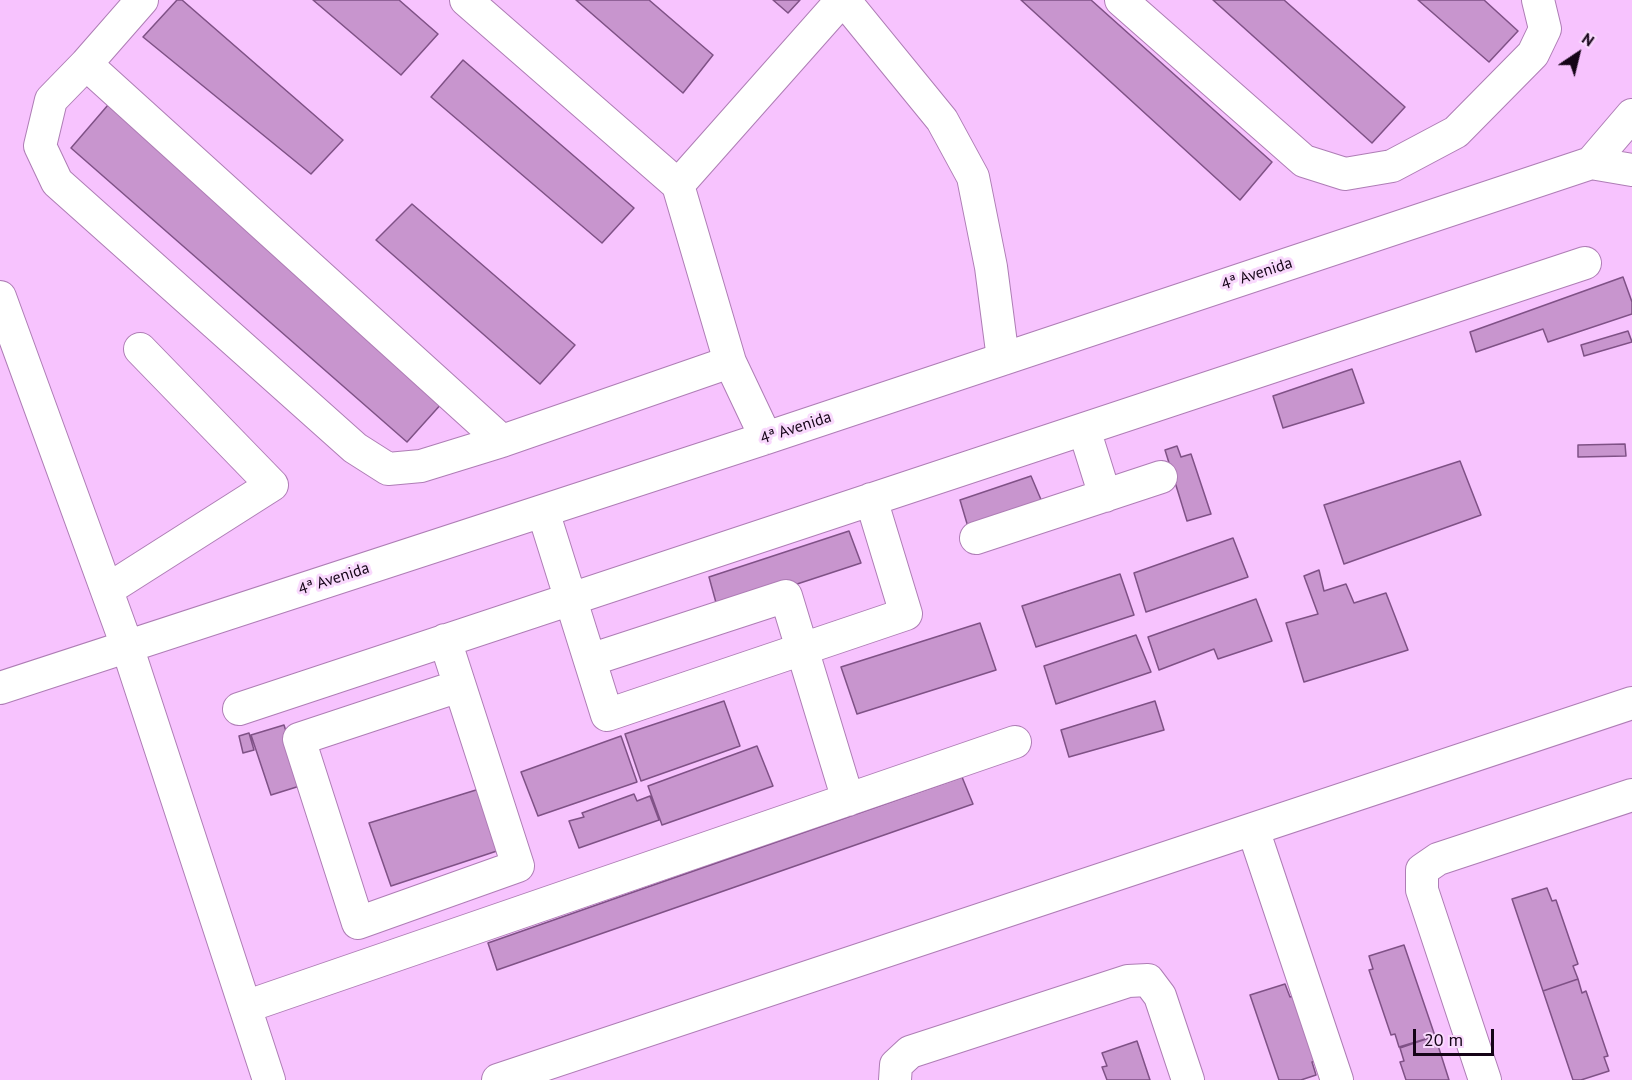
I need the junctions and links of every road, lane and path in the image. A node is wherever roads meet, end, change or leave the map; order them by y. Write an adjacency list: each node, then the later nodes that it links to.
1 (142, 0): 6 (street)
2 (466, 0): 10 (street)
3 (843, 0): 10 (street); 14 (street)
4 (1121, 0): 5 (street)
5 (1545, 10)
6 (86, 64): 18 (street); 18 (street)
7 (1632, 114): 8 (street)
8 (1591, 163): 9 (street); 14 (street, 4ª Avenida)
9 (1632, 170)
10 (678, 184): 15 (street)
11 (1585, 263): 16 (street)
12 (0, 297): 24 (street)
13 (140, 349): 24 (street)
14 (1003, 359): 17 (street, 4ª Avenida)
15 (730, 362): 17 (street); 18 (street)
16 (1084, 429): 20 (street); 21 (street)
17 (766, 438): 22 (street, 4ª Avenida)
18 (502, 441)
19 (1161, 477): 20 (street)
20 (1105, 496): 23 (street)
21 (871, 499): 25 (street); 28 (street)
22 (543, 511): 25 (street); 27 (street, 4ª Avenida)
23 (976, 538)
24 (107, 590): 27 (street)
25 (570, 599): 26 (street); 29 (street)
26 (445, 640): 30 (street); 33 (street)
27 (127, 646): 31 (street, 4ª Avenida); 38 (street)
28 (802, 649): 29 (street); 29 (street); 36 (street)
29 (590, 660)
30 (459, 686): 30 (street)
31 (0, 688)
32 (1632, 704): 37 (street)
33 (239, 709)
34 (1015, 742): 36 (street)
35 (1632, 795): 44 (street)
36 (848, 800): 38 (street)
37 (1253, 829): 40 (street); 43 (street)
38 (245, 1007): 39 (street)
39 (269, 1080)
40 (498, 1080)
41 (895, 1080): 42 (street)
42 (1188, 1080)
43 (1336, 1080)
44 (1485, 1080)

